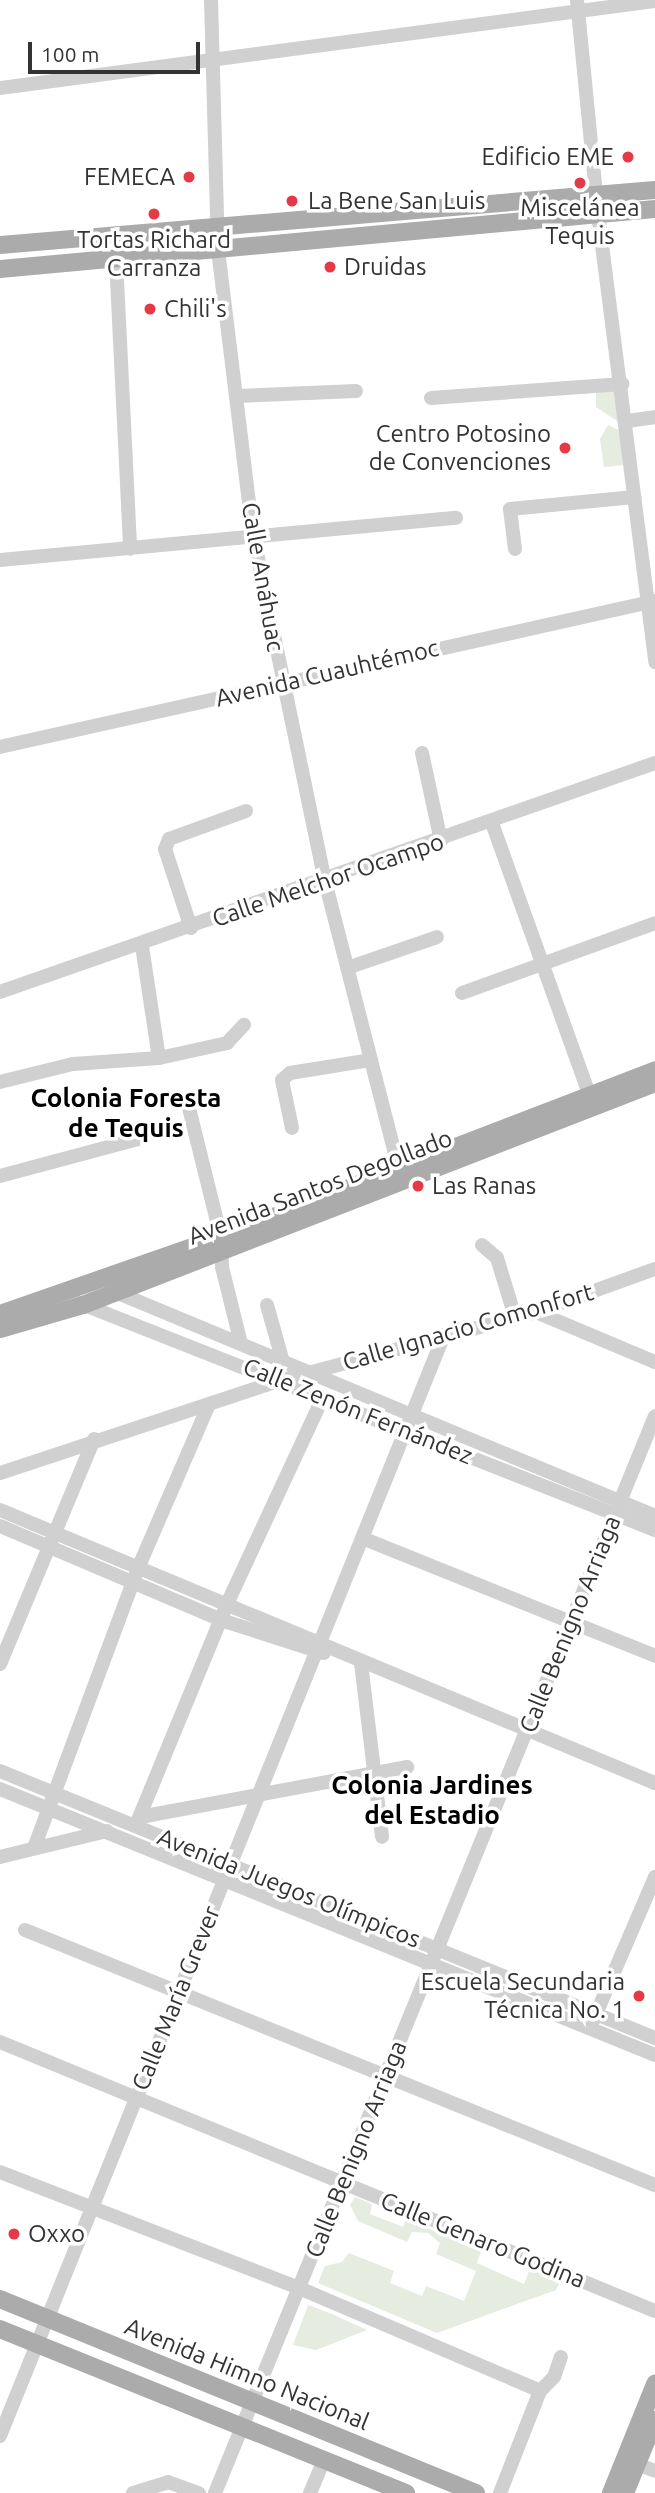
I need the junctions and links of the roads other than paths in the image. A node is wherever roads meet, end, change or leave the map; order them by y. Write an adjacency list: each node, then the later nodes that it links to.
1 (211, 0): 4 (street, Calle Anáhuac)
2 (655, 1): 3 (street)
3 (578, 5): 4 (street); 7 (street)
4 (213, 61): 5 (street); 10 (street, Calle Anáhuac)
5 (0, 88)
6 (655, 190): 7 (main road)
7 (596, 195): 9 (street); 10 (main road)
8 (655, 209): 9 (main road)
9 (598, 214): 12 (main road); 15 (street)
10 (217, 225): 11 (main road); 12 (street, Calle Anáhuac)
11 (0, 245)
12 (218, 250): 13 (main road); 17 (street, Calle Anáhuac)
13 (116, 260): 14 (main road); 24 (street)
14 (0, 269)
15 (622, 384): 18 (street); 20 (street)
16 (356, 391): 17 (street)
17 (237, 396): 23 (street, Calle Anáhuac)
18 (431, 398)
19 (655, 417): 20 (street)
20 (627, 421): 21 (street)
21 (634, 497): 25 (street); 27 (street)
22 (456, 518): 23 (street)
23 (253, 534): 24 (street); 29 (street, Calle Anáhuac)
24 (130, 549): 26 (street)
25 (515, 549)
26 (0, 560)
27 (651, 601): 28 (street); 29 (street, Avenida Cuauhtémoc)
28 (655, 662)
29 (281, 684): 30 (street, Avenida Cuauhtémoc); 36 (street, Calle Anáhuac)
30 (0, 747)
31 (422, 753): 35 (street)
32 (655, 763): 34 (street, Calle Melchor Ocampo)
33 (246, 811): 38 (street)
34 (492, 823): 35 (street, Calle Melchor Ocampo); 41 (street)
35 (441, 841): 36 (street, Calle Melchor Ocampo)
36 (325, 881): 38 (street, Calle Melchor Ocampo); 42 (street, Calle Anáhuac)
37 (655, 923): 41 (street)
38 (191, 928): 40 (street, Calle Melchor Ocampo)
39 (437, 937): 42 (street)
40 (142, 946): 43 (street, Calle Melchor Ocampo); 46 (street)
41 (543, 962): 44 (street); 52 (street)
42 (350, 967): 47 (street, Calle Anáhuac)
43 (0, 992)
44 (463, 993)
45 (244, 1025): 46 (street)
46 (159, 1058): 49 (street)
47 (370, 1060): 53 (street); 55 (street, Calle Anáhuac)
48 (655, 1070): 52 (main road, Avenida Santos Degollado)
49 (0, 1082)
50 (655, 1083): 52 (main road, Avenida Santos Degollado)
51 (187, 1100): 57 (street)
52 (592, 1103): 55 (main road, Avenida Santos Degollado)
53 (292, 1128)
54 (138, 1139): 56 (street)
55 (401, 1175): 57 (main road, Avenida Santos Degollado)
56 (0, 1176)
57 (222, 1243): 60 (main road, Avenida Santos Degollado); 61 (main road, Avenida Santos Degollado); 70 (street)
58 (482, 1245): 67 (street)
59 (655, 1269): 65 (street, Calle Ignacio Comonfort)
60 (96, 1283): 61 (street, Calle Zenón Fernández); 62 (main road, Avenida Santos Degollado)
61 (116, 1291): 63 (main road, Avenida Santos Degollado); 70 (street, Calle Zenón Fernández)
62 (59, 1295): 63 (street, Calle Zenón Fernández); 66 (main road, Avenida Santos Degollado)
63 (83, 1305): 68 (main road, Avenida Santos Degollado); 74 (street, Calle Zenón Fernández)
64 (267, 1305): 71 (street)
65 (536, 1312): 67 (street, Calle Ignacio Comonfort); 72 (street)
66 (0, 1314)
67 (515, 1317): 69 (street, Calle Ignacio Comonfort)
68 (0, 1329)
69 (444, 1335): 73 (street, Calle Ignacio Comonfort); 78 (street, Calle María Grever)
70 (241, 1344): 71 (street, Calle Zenón Fernández)
71 (283, 1362): 73 (street, Calle Zenón Fernández)
72 (655, 1362)
73 (311, 1373): 74 (street, Calle Ignacio Comonfort); 78 (street, Calle Zenón Fernández)
74 (282, 1380): 75 (street, Calle Zenón Fernández); 76 (street, Calle Ignacio Comonfort)
75 (323, 1397): 78 (street, Calle Zenón Fernández); 90 (street)
76 (209, 1404): 79 (street, Calle Ignacio Comonfort); 88 (street)
77 (655, 1416): 81 (street, Calle Benigno Arriaga)
78 (408, 1424): 81 (street, Calle Zenón Fernández); 86 (street, Calle María Grever)
79 (94, 1439): 80 (street, Calle Ignacio Comonfort); 87 (street)
80 (0, 1473)
81 (617, 1508): 83 (street, Calle Zenón Fernández); 85 (street, Calle Zenón Fernández); 92 (street, Calle Benigno Arriaga)
82 (0, 1510): 87 (street)
83 (655, 1516)
84 (0, 1526): 87 (street)
85 (655, 1530)
86 (362, 1538): 92 (street); 93 (street, Calle María Grever)
87 (51, 1540): 88 (street); 89 (street); 96 (street)
88 (139, 1566): 89 (street); 90 (street)
89 (133, 1582): 91 (street); 103 (street)
90 (228, 1604): 91 (street); 93 (street)
91 (221, 1620): 93 (street); 106 (street)
92 (570, 1623): 94 (street); 97 (street, Calle Benigno Arriaga)
93 (318, 1647): 95 (street); 104 (street, Calle María Grever)
94 (655, 1656)
95 (360, 1663): 97 (street); 100 (street)
96 (0, 1664)
97 (526, 1731): 101 (street); 115 (street, Calle Benigno Arriaga)
98 (407, 1767): 100 (street)
99 (0, 1771): 103 (street, Avenida Juegos Olímpicos)
100 (374, 1774): 104 (street); 108 (street)
101 (655, 1783)
102 (0, 1789): 105 (street, Avenida Juegos Olímpicos)
103 (53, 1792): 105 (street); 106 (street, Avenida Juegos Olímpicos)
104 (259, 1794): 106 (street); 111 (street, Calle María Grever)
105 (49, 1809): 107 (street, Avenida Juegos Olímpicos); 109 (street)
106 (138, 1821): 107 (street); 111 (street, Avenida Juegos Olímpicos)
107 (106, 1831): 109 (street); 113 (street, Avenida Juegos Olímpicos)
108 (382, 1837)
109 (34, 1848): 110 (street)
110 (0, 1857)
111 (231, 1864): 113 (street, Calle María Grever); 115 (street, Avenida Juegos Olímpicos)
112 (655, 1877): 118 (street)
113 (225, 1879): 116 (street, Avenida Juegos Olímpicos); 117 (street, Calle María Grever)
114 (25, 1930): 117 (street)
115 (437, 1949): 116 (street, Calle Benigno Arriaga); 118 (street, Avenida Juegos Olímpicos)
116 (431, 1964): 119 (street, Avenida Juegos Olímpicos); 123 (street, Calle Benigno Arriaga)
117 (178, 1993): 123 (street); 124 (street, Calle María Grever)
118 (596, 2014): 119 (street); 120 (street, Avenida Juegos Olímpicos)
119 (590, 2029): 122 (street, Avenida Juegos Olímpicos)
120 (655, 2038)
121 (0, 2042): 124 (street, Calle Genaro Godina)
122 (655, 2055)
123 (385, 2076): 126 (street, Calle Benigno Arriaga); 127 (street)
124 (135, 2097): 126 (street, Calle Genaro Godina); 128 (street, Calle María Grever)
125 (0, 2172): 128 (street)
126 (342, 2182): 129 (street, Calle Benigno Arriaga); 131 (street, Calle Genaro Godina)
127 (655, 2185)
128 (89, 2208): 129 (street); 132 (street, Calle María Grever)
129 (299, 2288): 137 (street); 138 (street, Calle Benigno Arriaga)
130 (0, 2299): 132 (main road, Avenida Himno Nacional)
131 (655, 2311)
132 (44, 2318): 134 (street, Calle María Grever); 138 (main road, Avenida Himno Nacional)
133 (0, 2329): 134 (main road, Avenida Himno Nacional)
134 (34, 2343): 140 (main road, Avenida Himno Nacional); 141 (street, Calle María Grever)
135 (561, 2357): 137 (street)
136 (655, 2384): 153 (main road)
137 (540, 2391): 152 (street)
138 (253, 2402): 140 (street, Calle Benigno Arriaga); 144 (main road, Avenida Himno Nacional)
139 (655, 2420): 143 (main road)
140 (242, 2427): 142 (main road, Avenida Himno Nacional); 149 (street, Calle Benigno Arriaga)
141 (0, 2436)
142 (324, 2460): 146 (main road, Avenida Himno Nacional); 150 (street)
143 (637, 2464): 145 (street); 154 (main road)
144 (409, 2466): 146 (street); 151 (main road, Avenida Himno Nacional)
145 (655, 2471)
146 (401, 2492)
147 (133, 2493): 148 (street)
148 (200, 2493)
149 (215, 2493)
150 (310, 2493)
151 (476, 2493)
152 (500, 2493)
153 (611, 2493)
154 (625, 2493)

